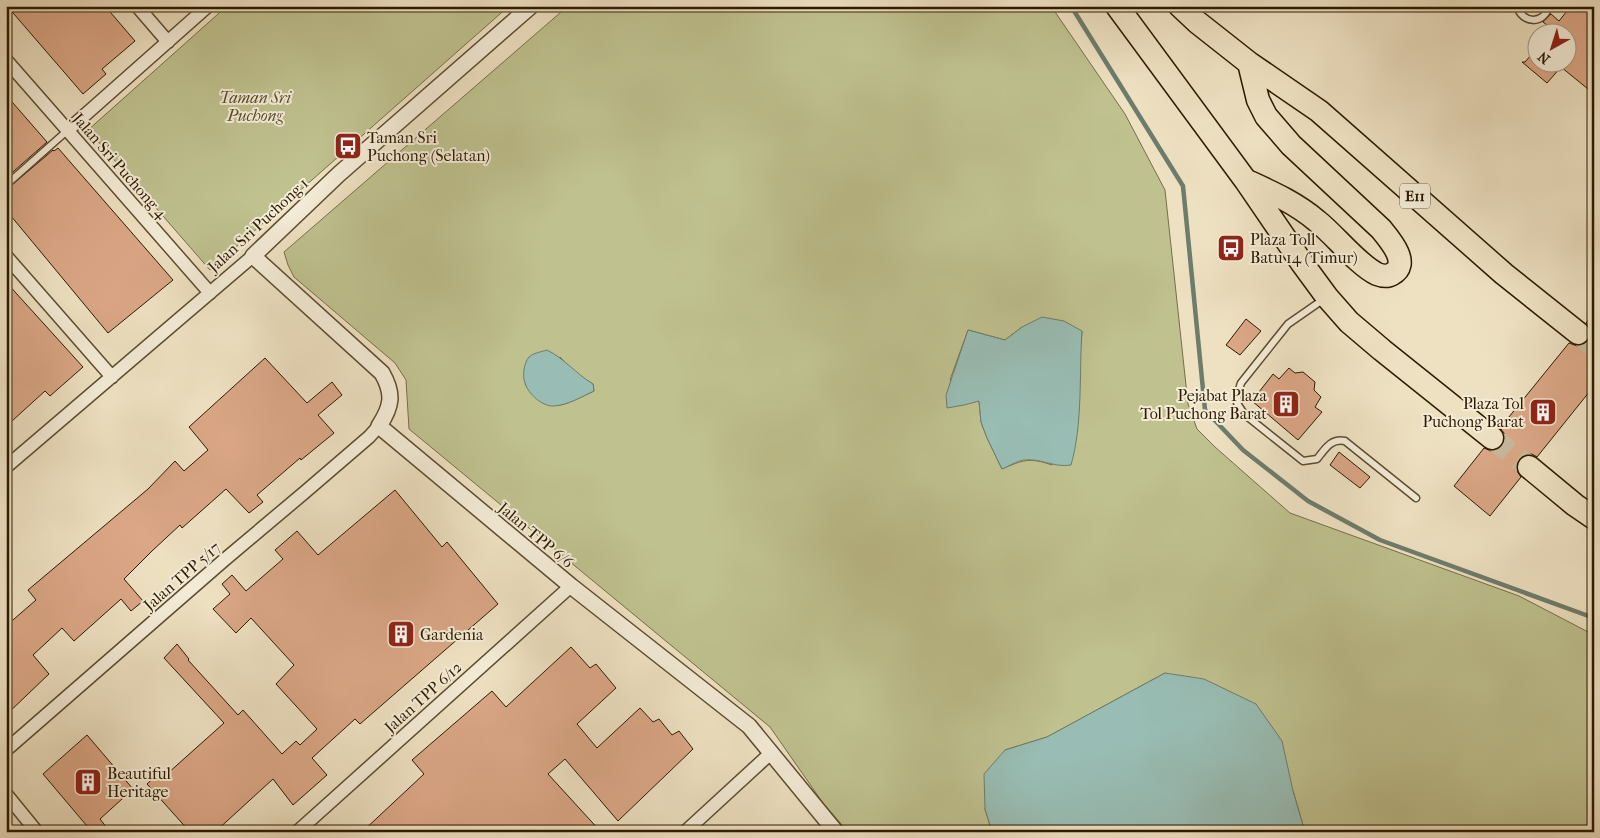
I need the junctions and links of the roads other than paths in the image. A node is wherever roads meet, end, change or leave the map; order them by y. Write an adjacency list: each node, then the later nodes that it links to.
1 (137, 6): 9 (street)
2 (208, 6): 9 (street)
3 (531, 6): 16 (street, Jalan Sri Puchong 1)
4 (1117, 6): 13 (highway)
5 (1180, 6): 8 (highway, E11)
6 (1517, 6): 7 (lane)
7 (1549, 6)
8 (1194, 14): 11 (highway, E11)
9 (168, 42): 12 (street)
10 (6, 60): 12 (street, Jalan Sri Puchong 4)
11 (1249, 63): 13 (highway); 19 (highway, E11)
12 (68, 130): 14 (lane); 17 (street, Jalan Sri Puchong 4)
13 (1246, 181): 18 (highway)
14 (6, 185)
15 (6, 256): 20 (street)
16 (253, 256): 17 (street, Jalan Sri Puchong 1); 21 (street)
17 (210, 293): 20 (street, Jalan Sri Puchong 1)
18 (1327, 296): 22 (highway); 25 (lane)
19 (1578, 333)
20 (112, 376): 23 (street, Jalan Sri Puchong 1)
21 (379, 426): 27 (street, Jalan TPP 6/6); 28 (street, Jalan TPP 5/17)
22 (1492, 438)
23 (8, 463)
24 (1529, 467): 26 (highway)
25 (1416, 498)
26 (1594, 518)
27 (570, 586): 29 (street, Jalan TPP 6/6); 32 (street, Jalan TPP 6/12)
28 (6, 750)
29 (772, 752): 33 (street); 34 (street, Jalan TPP 6/6)
30 (6, 794): 31 (street)
31 (36, 832)
32 (297, 832)
33 (685, 832)
34 (836, 832)

